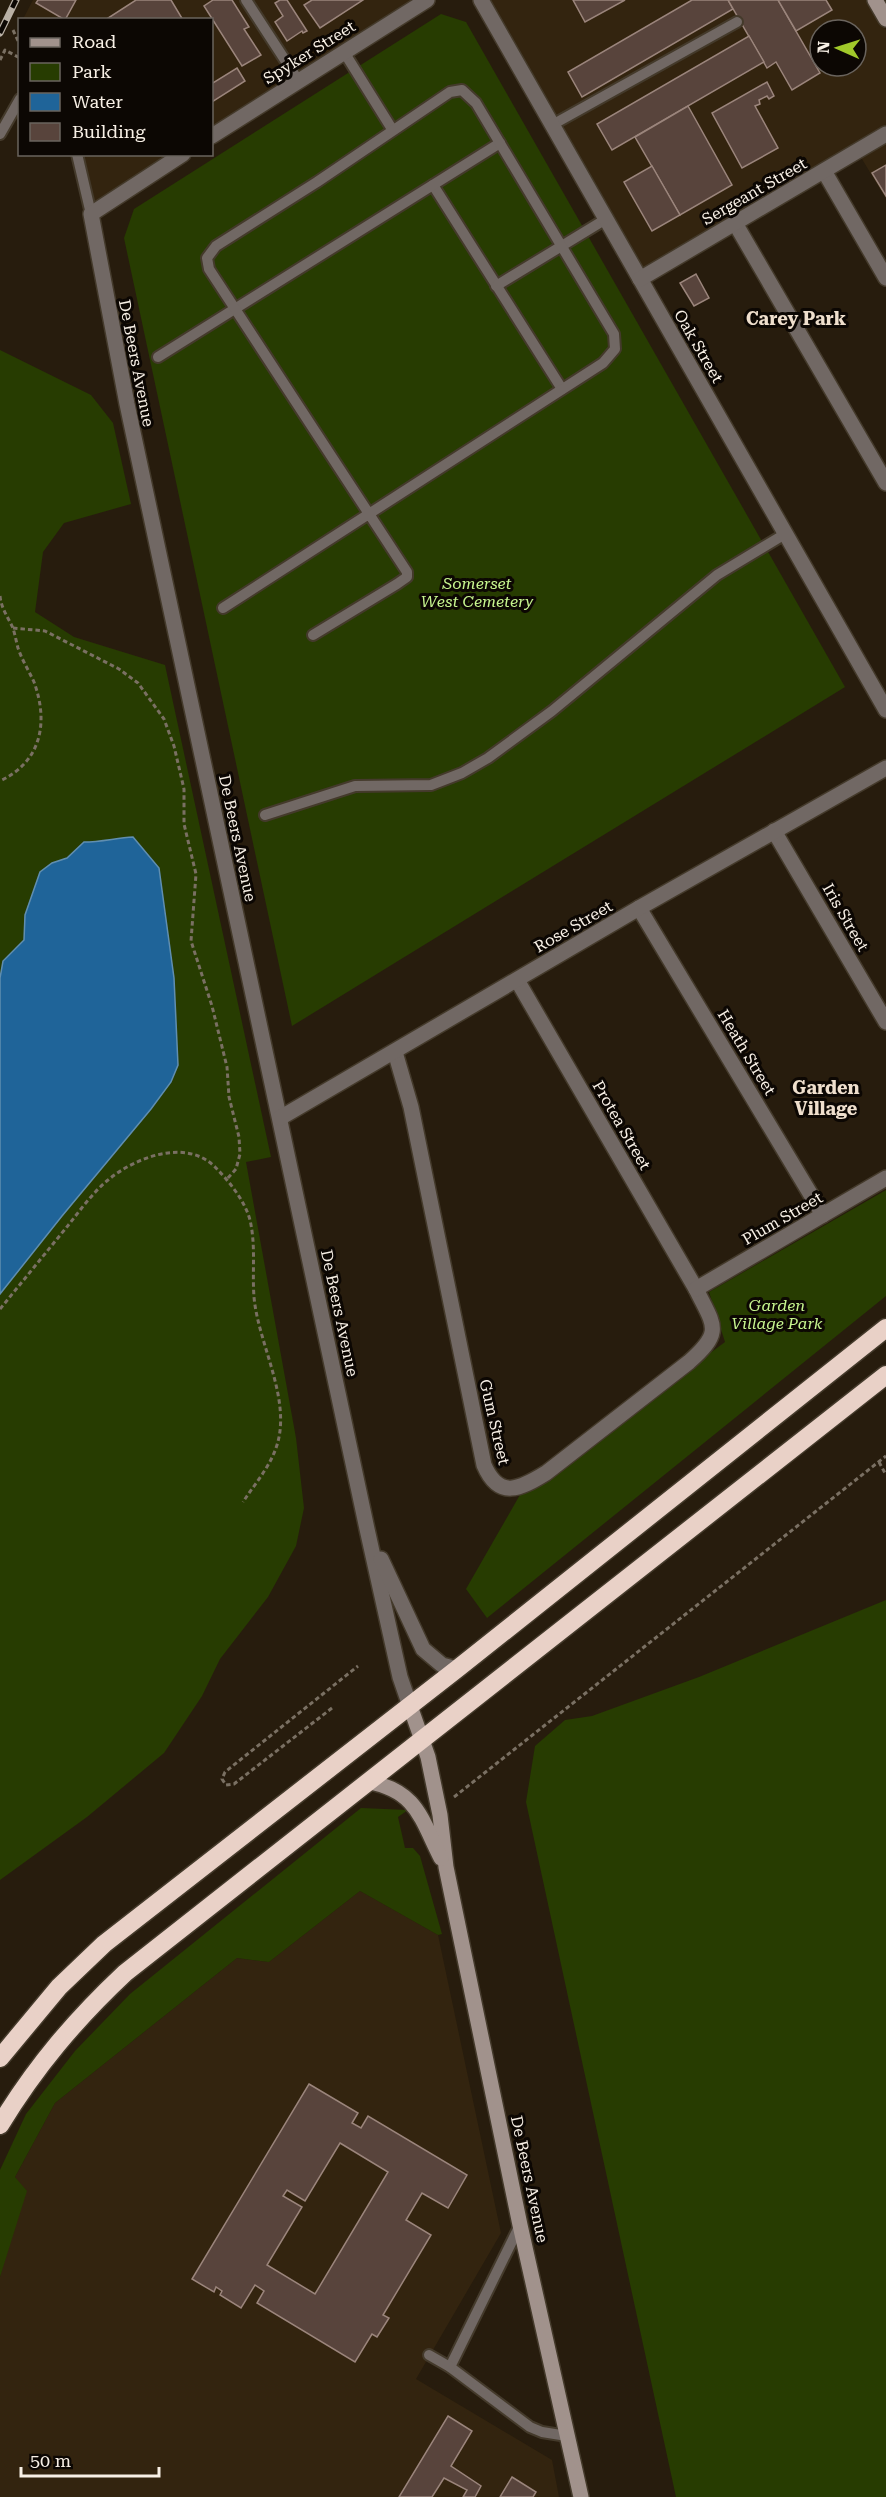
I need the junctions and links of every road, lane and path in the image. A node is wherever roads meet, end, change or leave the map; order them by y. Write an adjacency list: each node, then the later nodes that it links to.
1 (246, 0): 12 (lane)
2 (427, 0): 9 (street, Spyker Street)
3 (481, 0): 14 (street, Oak Street)
4 (875, 0): 5 (street)
5 (886, 19)
6 (736, 22): 14 (lane)
7 (13, 30): 8 (path)
8 (18, 41)
9 (344, 52): 12 (street, Spyker Street); 15 (lane)
10 (18, 57): 11 (path)
11 (0, 60)
12 (298, 80): 18 (street, Spyker Street)
13 (18, 102): 16 (lane)
14 (552, 125): 25 (street, Oak Street)
15 (392, 129): 19 (lane); 31 (lane)
16 (0, 134)
17 (886, 134): 22 (street, Sergeant Street)
18 (213, 135)
19 (500, 143): 23 (lane); 27 (lane)
20 (77, 156): 24 (lane, De Beers Avenue)
21 (180, 156): 24 (street)
22 (824, 171): 26 (street, Sergeant Street); 28 (street)
23 (433, 185): 30 (lane); 31 (lane)
24 (91, 214): 50 (street, De Beers Avenue)
25 (606, 219): 27 (lane); 29 (street, Oak Street)
26 (735, 223): 29 (street, Sergeant Street); 34 (street)
27 (561, 245): 30 (lane); 33 (lane)
28 (886, 278)
29 (640, 279): 36 (street, Oak Street)
30 (496, 286): 33 (lane)
31 (236, 309): 32 (lane); 35 (lane)
32 (158, 357)
33 (562, 389): 35 (lane)
34 (886, 483)
35 (370, 513): 38 (lane); 40 (lane)
36 (785, 534): 41 (street, Oak Street); 44 (lane)
37 (0, 596): 39 (path)
38 (223, 608)
39 (13, 628): 43 (path); 52 (path)
40 (313, 635)
41 (886, 710)
42 (886, 768): 45 (street, Rose Street)
43 (0, 781)
44 (265, 815)
45 (774, 831): 46 (street, Rose Street); 48 (street, Iris Street)
46 (639, 908): 47 (street, Rose Street); 53 (street, Heath Street)
47 (517, 980): 49 (street, Rose Street); 54 (street, Protea Street)
48 (886, 1022)
49 (395, 1052): 50 (street, Rose Street); 54 (street, Gum Street)
50 (280, 1118): 62 (street, De Beers Avenue)
51 (886, 1178): 53 (street, Plum Street)
52 (227, 1179): 55 (path); 61 (path)
53 (823, 1215): 54 (street, Plum Street)
54 (696, 1289)
55 (0, 1309)
56 (886, 1328): 64 (highway)
57 (886, 1375): 67 (highway)
58 (886, 1456): 59 (path)
59 (879, 1462): 60 (path); 69 (path)
60 (886, 1475)
61 (243, 1502)
62 (367, 1529): 64 (street, De Beers Avenue); 65 (street, De Beers Avenue)
63 (358, 1666): 66 (path)
64 (457, 1669): 65 (highway)
65 (410, 1706): 67 (street, De Beers Avenue); 71 (highway)
66 (332, 1708)
67 (422, 1741): 68 (highway); 69 (street, De Beers Avenue)
68 (369, 1782): 70 (street, De Beers Avenue); 72 (highway)
69 (438, 1809): 70 (street, De Beers Avenue)
70 (446, 1867): 73 (street, De Beers Avenue)
71 (0, 2058)
72 (0, 2125)
73 (520, 2225): 75 (lane); 76 (street, De Beers Avenue)
74 (429, 2355): 75 (lane)
75 (450, 2367): 76 (lane)
76 (567, 2436): 77 (street, De Beers Avenue)
77 (581, 2497)

